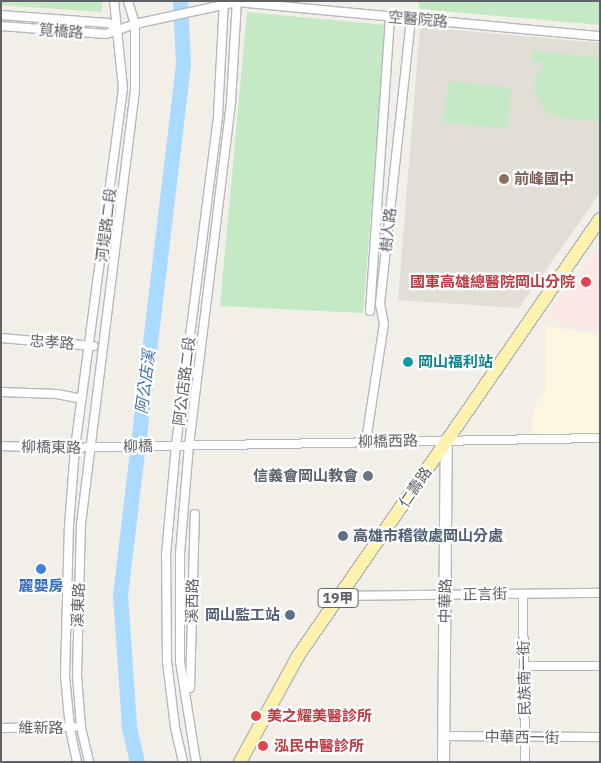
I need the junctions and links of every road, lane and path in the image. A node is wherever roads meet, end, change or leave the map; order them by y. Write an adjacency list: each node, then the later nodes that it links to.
1 (114, 1): 10 (street, 河堤路二段)
2 (128, 1): 8 (street, 河堤路二段)
3 (237, 2): 4 (street, 空醫院路); 6 (street, 空醫院路); 15 (street, 阿公店路二段)
4 (225, 3): 8 (street, 筧橋路); 14 (street, 阿公店路二段)
5 (1, 15): 10 (street, 筧橋路)
6 (390, 16): 7 (street, 空醫院路); 12 (street)
7 (410, 18): 11 (street, 空醫院路); 13 (street, 樹人路)
8 (135, 24): 10 (street, 筧橋路); 22 (street, 河堤路二段)
9 (1, 26): 10 (street, 筧橋路)
10 (119, 28): 21 (street, 河堤路二段)
11 (600, 36)
12 (380, 157): 13 (street); 19 (street)
13 (396, 158): 27 (street, 樹人路)
14 (206, 216): 15 (street); 17 (street, 阿公店路二段)
15 (219, 218): 18 (street, 阿公店路二段)
16 (600, 219): 26 (main road, 仁壽路 / 19甲)
17 (194, 302): 18 (street); 28 (street, 阿公店路二段)
18 (209, 304): 29 (street, 阿公店路二段)
19 (370, 311)
20 (1, 338): 21 (street, 忠孝路)
21 (91, 345): 22 (street, 忠孝路); 24 (street, 河堤路二段)
22 (104, 347): 33 (street, 河堤路二段)
23 (1, 392): 24 (street)
24 (82, 399): 32 (street, 河堤路二段)
25 (600, 438): 26 (street, 柳橋西路)
26 (446, 440): 27 (street, 柳橋西路); 37 (main road, 中華路); 38 (main road, 仁壽路 / 19甲)
27 (366, 441): 29 (street, 柳橋西路)
28 (176, 445): 29 (street, 柳橋西路); 31 (street, 柳橋); 50 (street, 阿公店路二段)
29 (189, 445): 51 (street, 阿公店路二段)
30 (1, 446): 32 (street, 柳橋東路)
31 (101, 447): 33 (street, 柳橋東路)
32 (75, 448): 33 (street, 柳橋東路); 44 (street, 溪東路)
33 (89, 448): 42 (street, 溪東路)
34 (195, 514): 41 (street, 溪西路)
35 (600, 593): 36 (street, 正言街)
36 (523, 594): 37 (street, 正言街); 39 (street, 民族南一街)
37 (445, 595): 38 (street, 正言街); 45 (main road, 中華路)
38 (340, 596): 52 (main road, 仁壽路 / 19甲)
39 (524, 666): 40 (street); 46 (street, 民族南一街)
40 (600, 666)
41 (190, 688)
42 (81, 727): 44 (street, 維新路); 49 (street, 溪東路)
43 (1, 728): 44 (street, 維新路)
44 (70, 728): 48 (street, 溪東路)
45 (444, 736): 46 (street, 中華西一街); 53 (main road, 中華路)
46 (525, 737): 47 (street, 中華西一街); 54 (street, 民族南一街)
47 (600, 738)
48 (77, 762)
49 (89, 762)
50 (183, 762)
51 (196, 762)
52 (240, 762)
53 (443, 762)
54 (525, 762)

